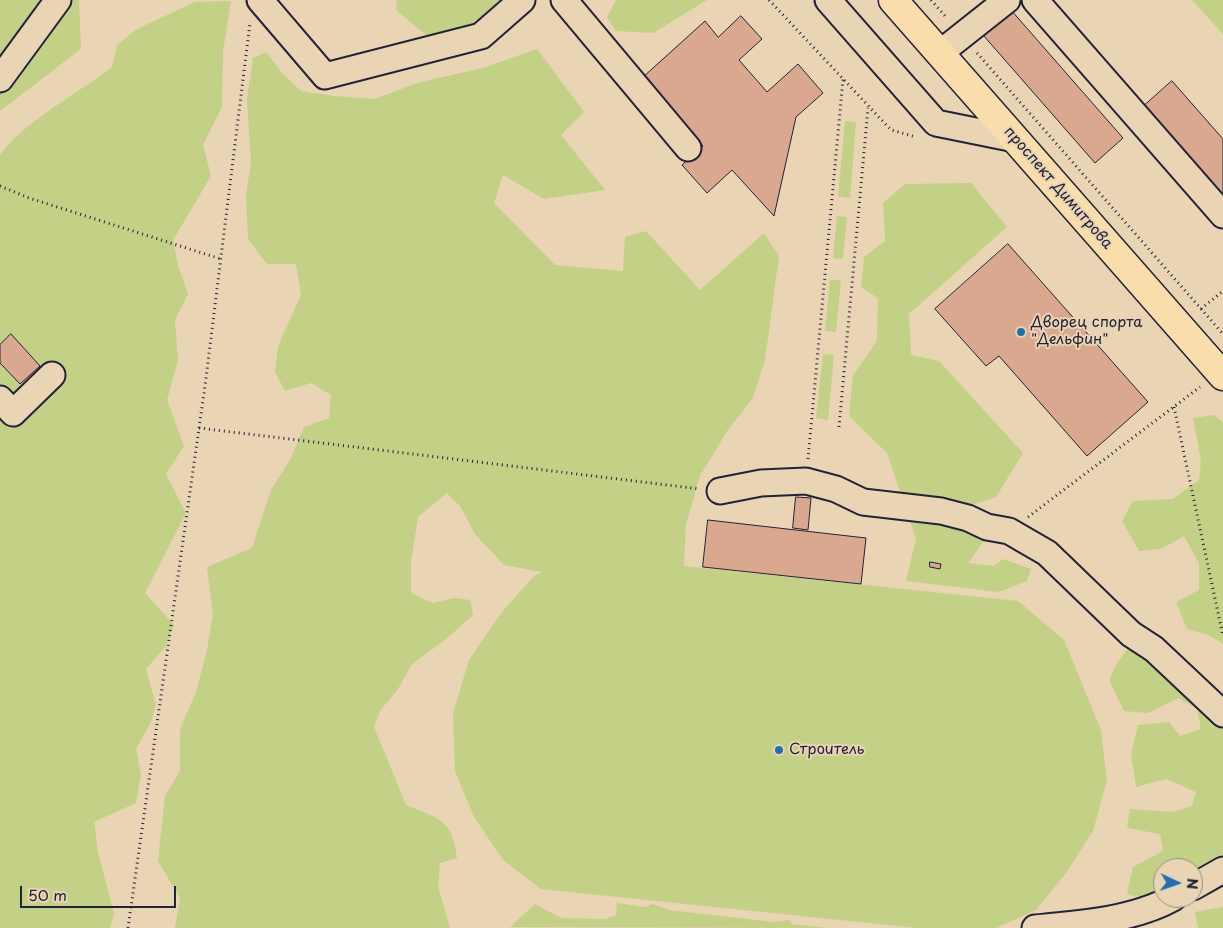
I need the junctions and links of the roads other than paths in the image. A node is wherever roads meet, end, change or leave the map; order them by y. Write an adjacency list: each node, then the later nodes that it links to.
1 (58, 0): 10 (lane)
2 (522, 0): 8 (lane)
3 (564, 0): 12 (lane)
4 (828, 0): 11 (lane)
5 (893, 0): 9 (main road, проспект Димитрова)
6 (1007, 0): 9 (lane)
7 (1035, 0): 13 (lane)
8 (255, 10)
9 (940, 53): 11 (main road, проспект Димитрова)
10 (0, 79)
11 (1015, 139): 15 (main road, проспект Димитрова)
12 (688, 148)
13 (1223, 216)
14 (52, 375): 16 (lane)
15 (1212, 381)
16 (0, 399)
17 (720, 492): 18 (lane)
18 (1223, 714)
19 (1223, 870): 20 (lane)
20 (1203, 881)
21 (1153, 907): 22 (lane)
22 (1035, 928)

